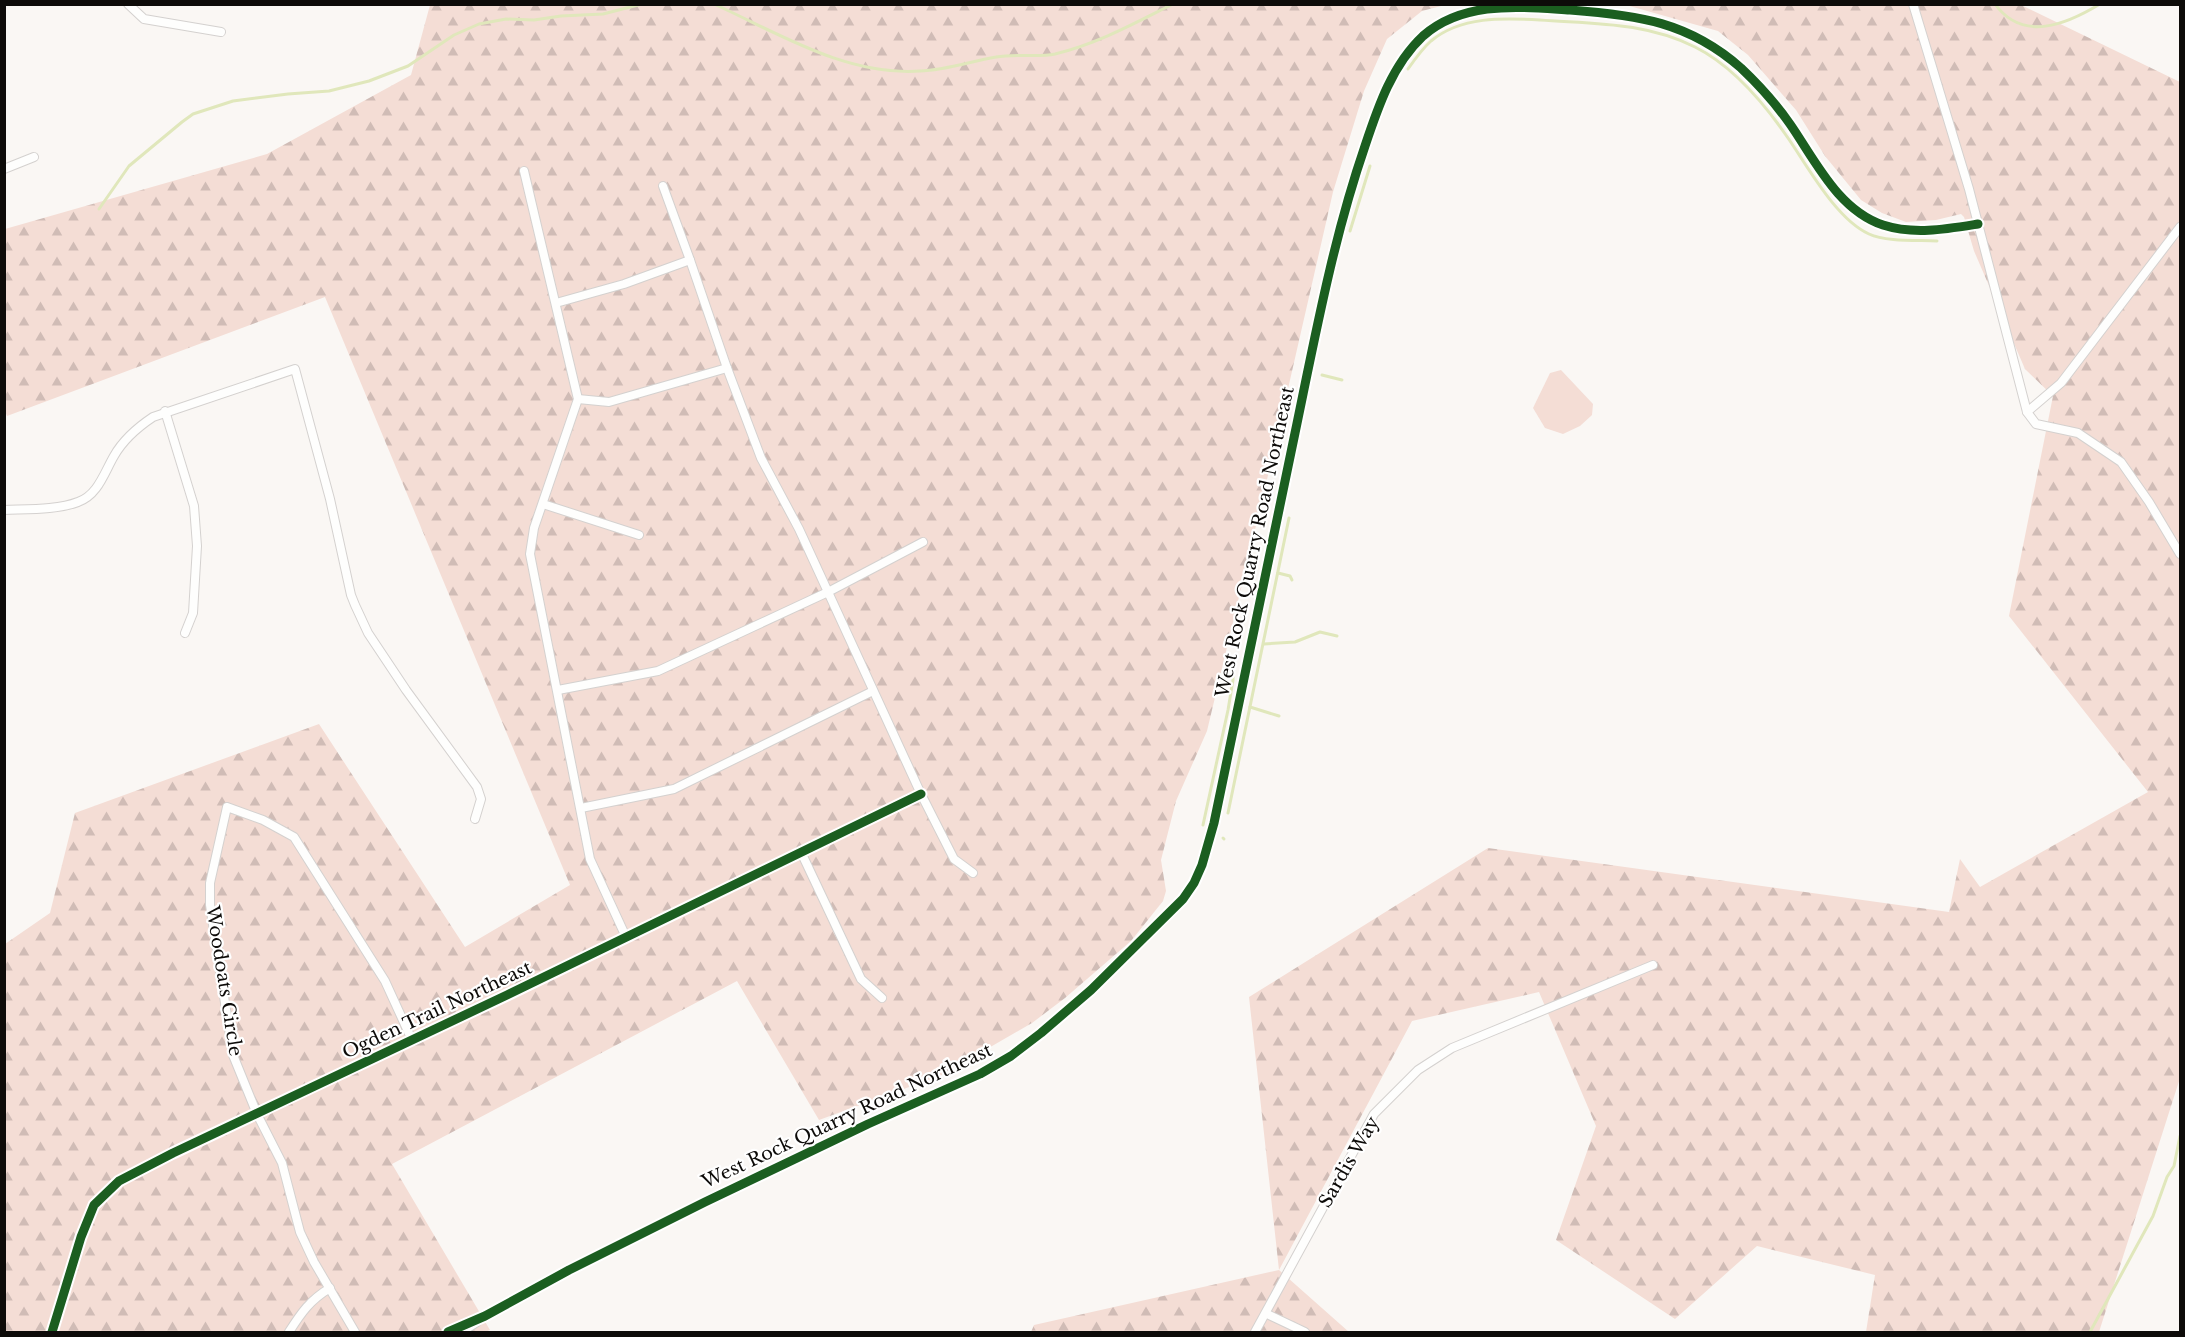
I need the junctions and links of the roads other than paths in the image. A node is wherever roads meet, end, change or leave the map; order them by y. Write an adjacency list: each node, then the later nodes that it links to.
1 (128, 4): 3 (street)
2 (1913, 4): 8 (street)
3 (221, 32)
4 (34, 157): 5 (street)
5 (4, 169)
6 (524, 171): 11 (street)
7 (663, 186): 10 (street)
8 (1978, 224): 15 (street); 37 (street, West Rock Quarry Road Northeast)
9 (2181, 227): 15 (street)
10 (690, 260): 11 (street); 12 (street)
11 (556, 303): 13 (street)
12 (727, 368): 13 (street); 21 (street)
13 (578, 399): 16 (street)
14 (165, 411): 17 (street); 22 (street); 27 (street)
15 (2027, 412): 20 (street)
16 (543, 504): 18 (street); 23 (street)
17 (4, 510)
18 (639, 535)
19 (922, 542): 21 (street)
20 (2181, 554)
21 (828, 592): 23 (street); 24 (street)
22 (185, 633)
23 (558, 690): 26 (street)
24 (873, 691): 25 (street); 26 (street)
25 (921, 794): 28 (street, Ogden Trail Northeast); 29 (street)
26 (581, 808): 30 (street)
27 (475, 819)
28 (801, 852): 30 (street, Ogden Trail Northeast); 32 (street)
29 (973, 873)
30 (626, 937): 33 (street, Ogden Trail Northeast)
31 (1653, 965): 36 (street, Sardis Way)
32 (882, 998)
33 (412, 1040): 34 (street, Ogden Trail Northeast); 34 (street, Woodoats Circle)
34 (257, 1114): 35 (street, Woodoats Circle); 38 (street, Ogden Trail Northeast)
35 (330, 1288): 39 (street); 40 (street, Woodoats Circle)
36 (1266, 1314): 43 (street, Sardis Way); 44 (street)
37 (485, 1316): 41 (street, West Rock Quarry Road Northeast); 42 (street, West Rock Quarry Road Northeast)
38 (52, 1332)
39 (289, 1332)
40 (355, 1332)
41 (448, 1332)
42 (462, 1332)
43 (1255, 1332)
44 (1305, 1332)

